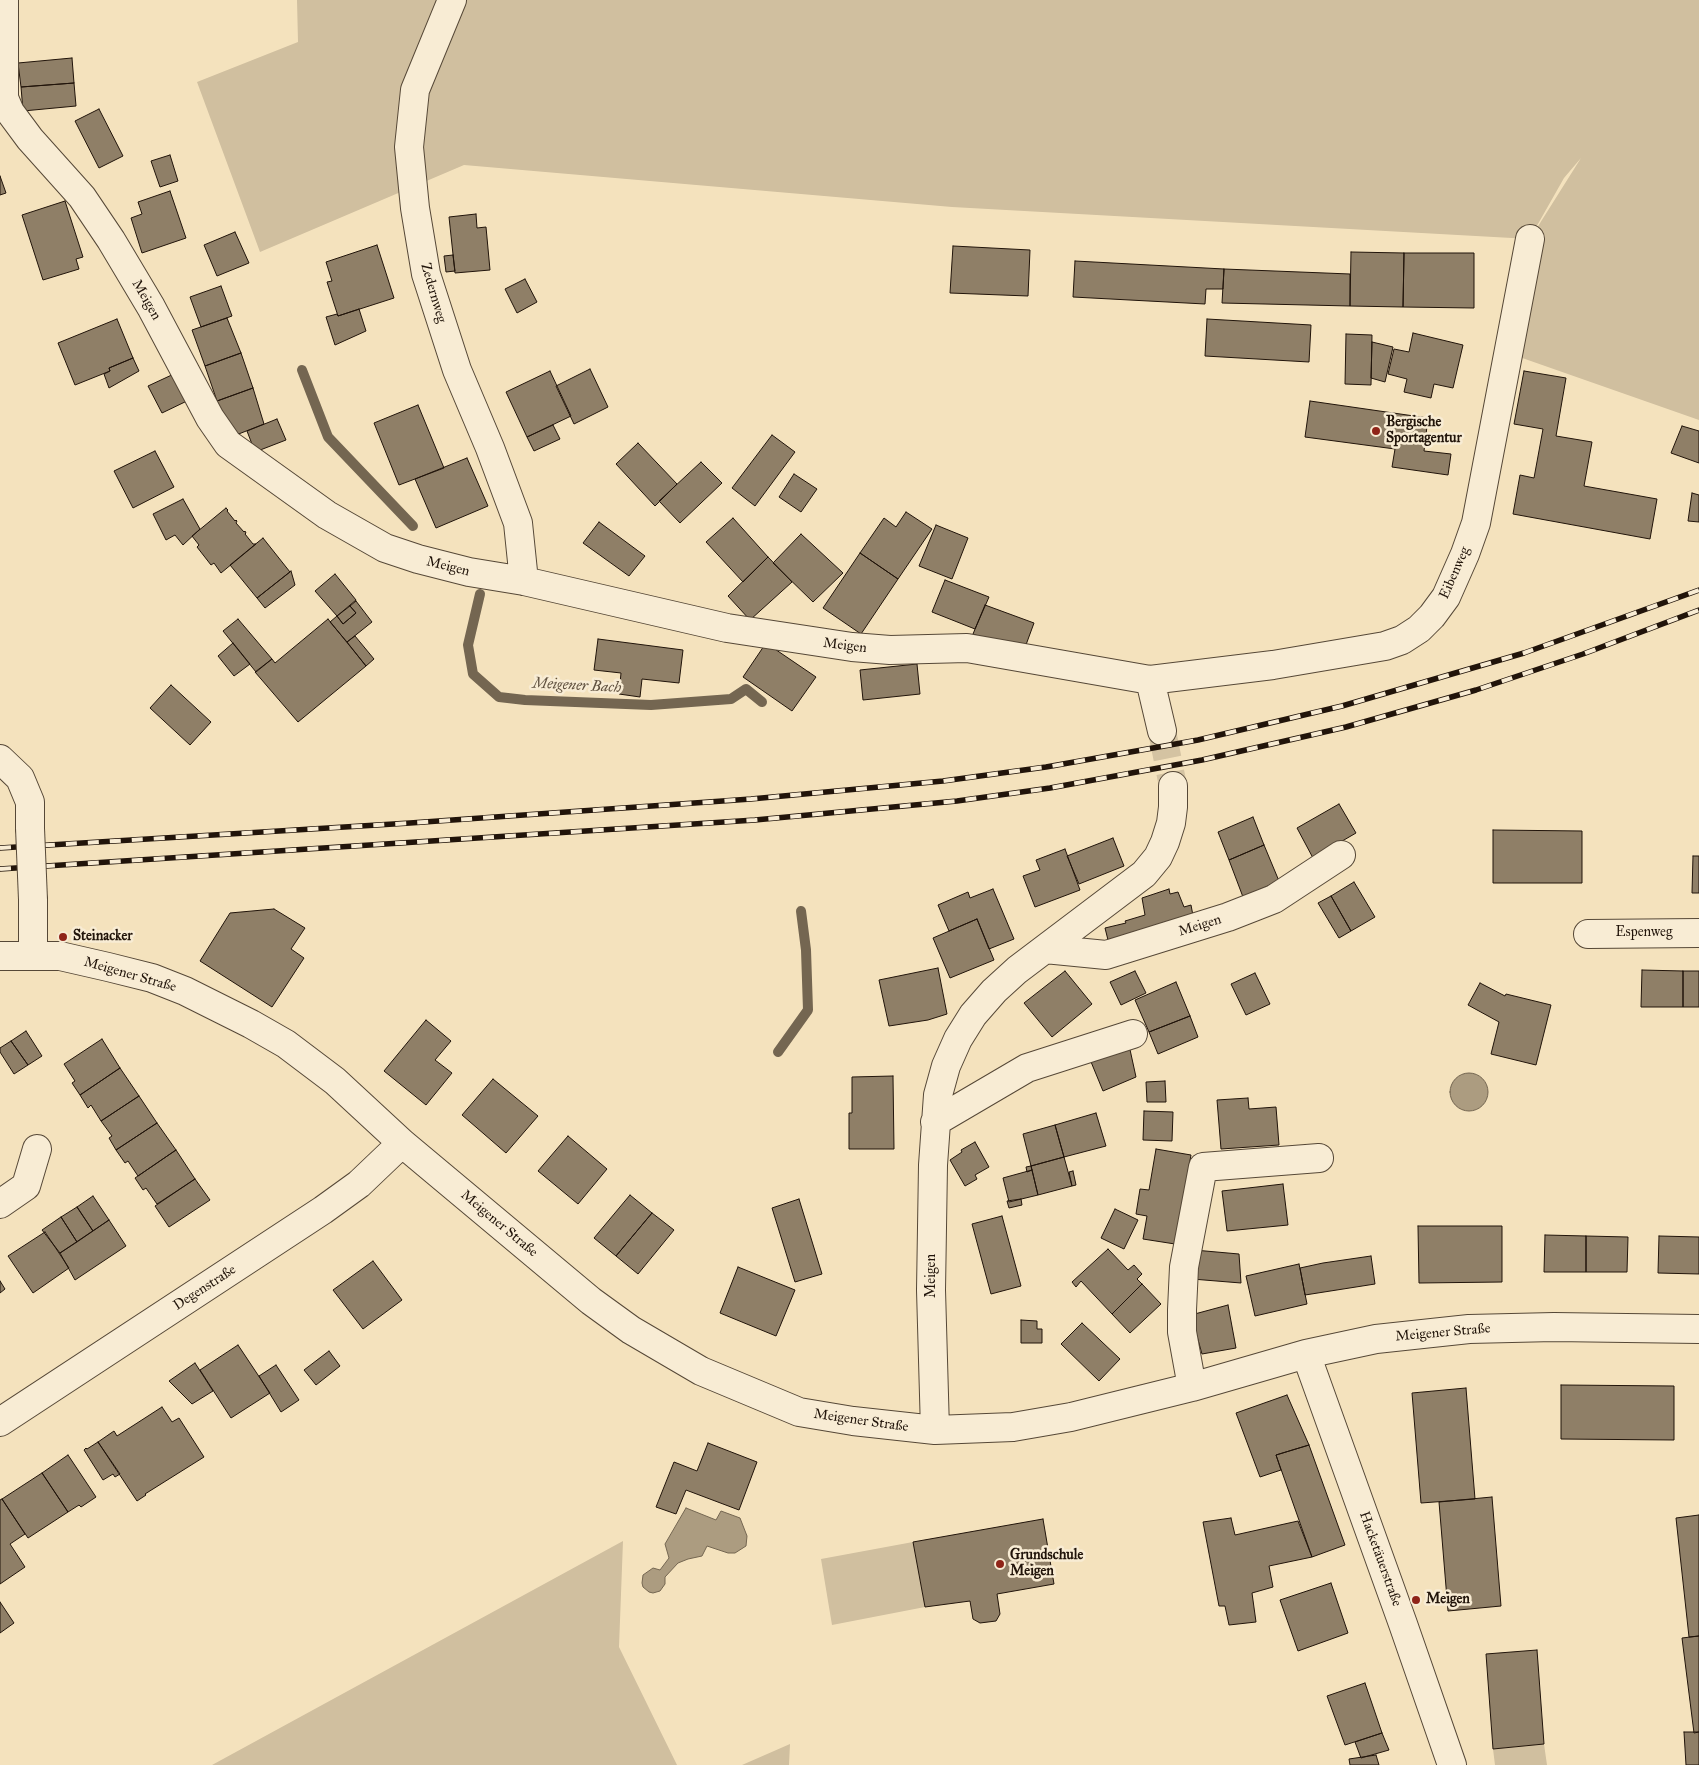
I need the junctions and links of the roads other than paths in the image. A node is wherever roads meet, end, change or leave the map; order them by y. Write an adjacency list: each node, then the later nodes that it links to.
1 (4, 0): 4 (street, Meigen)
2 (452, 0): 4 (street, Zedernweg)
3 (1530, 239): 5 (street, Eibenweg)
4 (524, 581): 5 (street, Meigen)
5 (1150, 680): 6 (street)
6 (1162, 730)
7 (0, 759): 13 (street, bridge)
8 (1172, 786): 12 (street, Meigen)
9 (1341, 855): 12 (street, Meigen)
10 (1699, 933): 11 (street, Espenweg)
11 (1588, 934)
12 (1045, 949): 16 (street, Meigen)
13 (33, 955): 14 (street); 17 (street, Meigener Straße)
14 (0, 956)
15 (1133, 1034): 16 (street)
16 (935, 1122): 25 (street, Meigen)
17 (402, 1143): 24 (street, Degenstraße); 25 (street, Meigener Straße)
18 (37, 1149): 20 (street)
19 (1319, 1158): 23 (street)
20 (0, 1204)
21 (1699, 1330): 22 (street, Meigener Straße)
22 (1306, 1354): 23 (street, Meigener Straße); 26 (street, Hacketäuerstraße)
23 (1192, 1387): 25 (street, Meigener Straße)
24 (0, 1422)
25 (935, 1430)
26 (1452, 1765)

